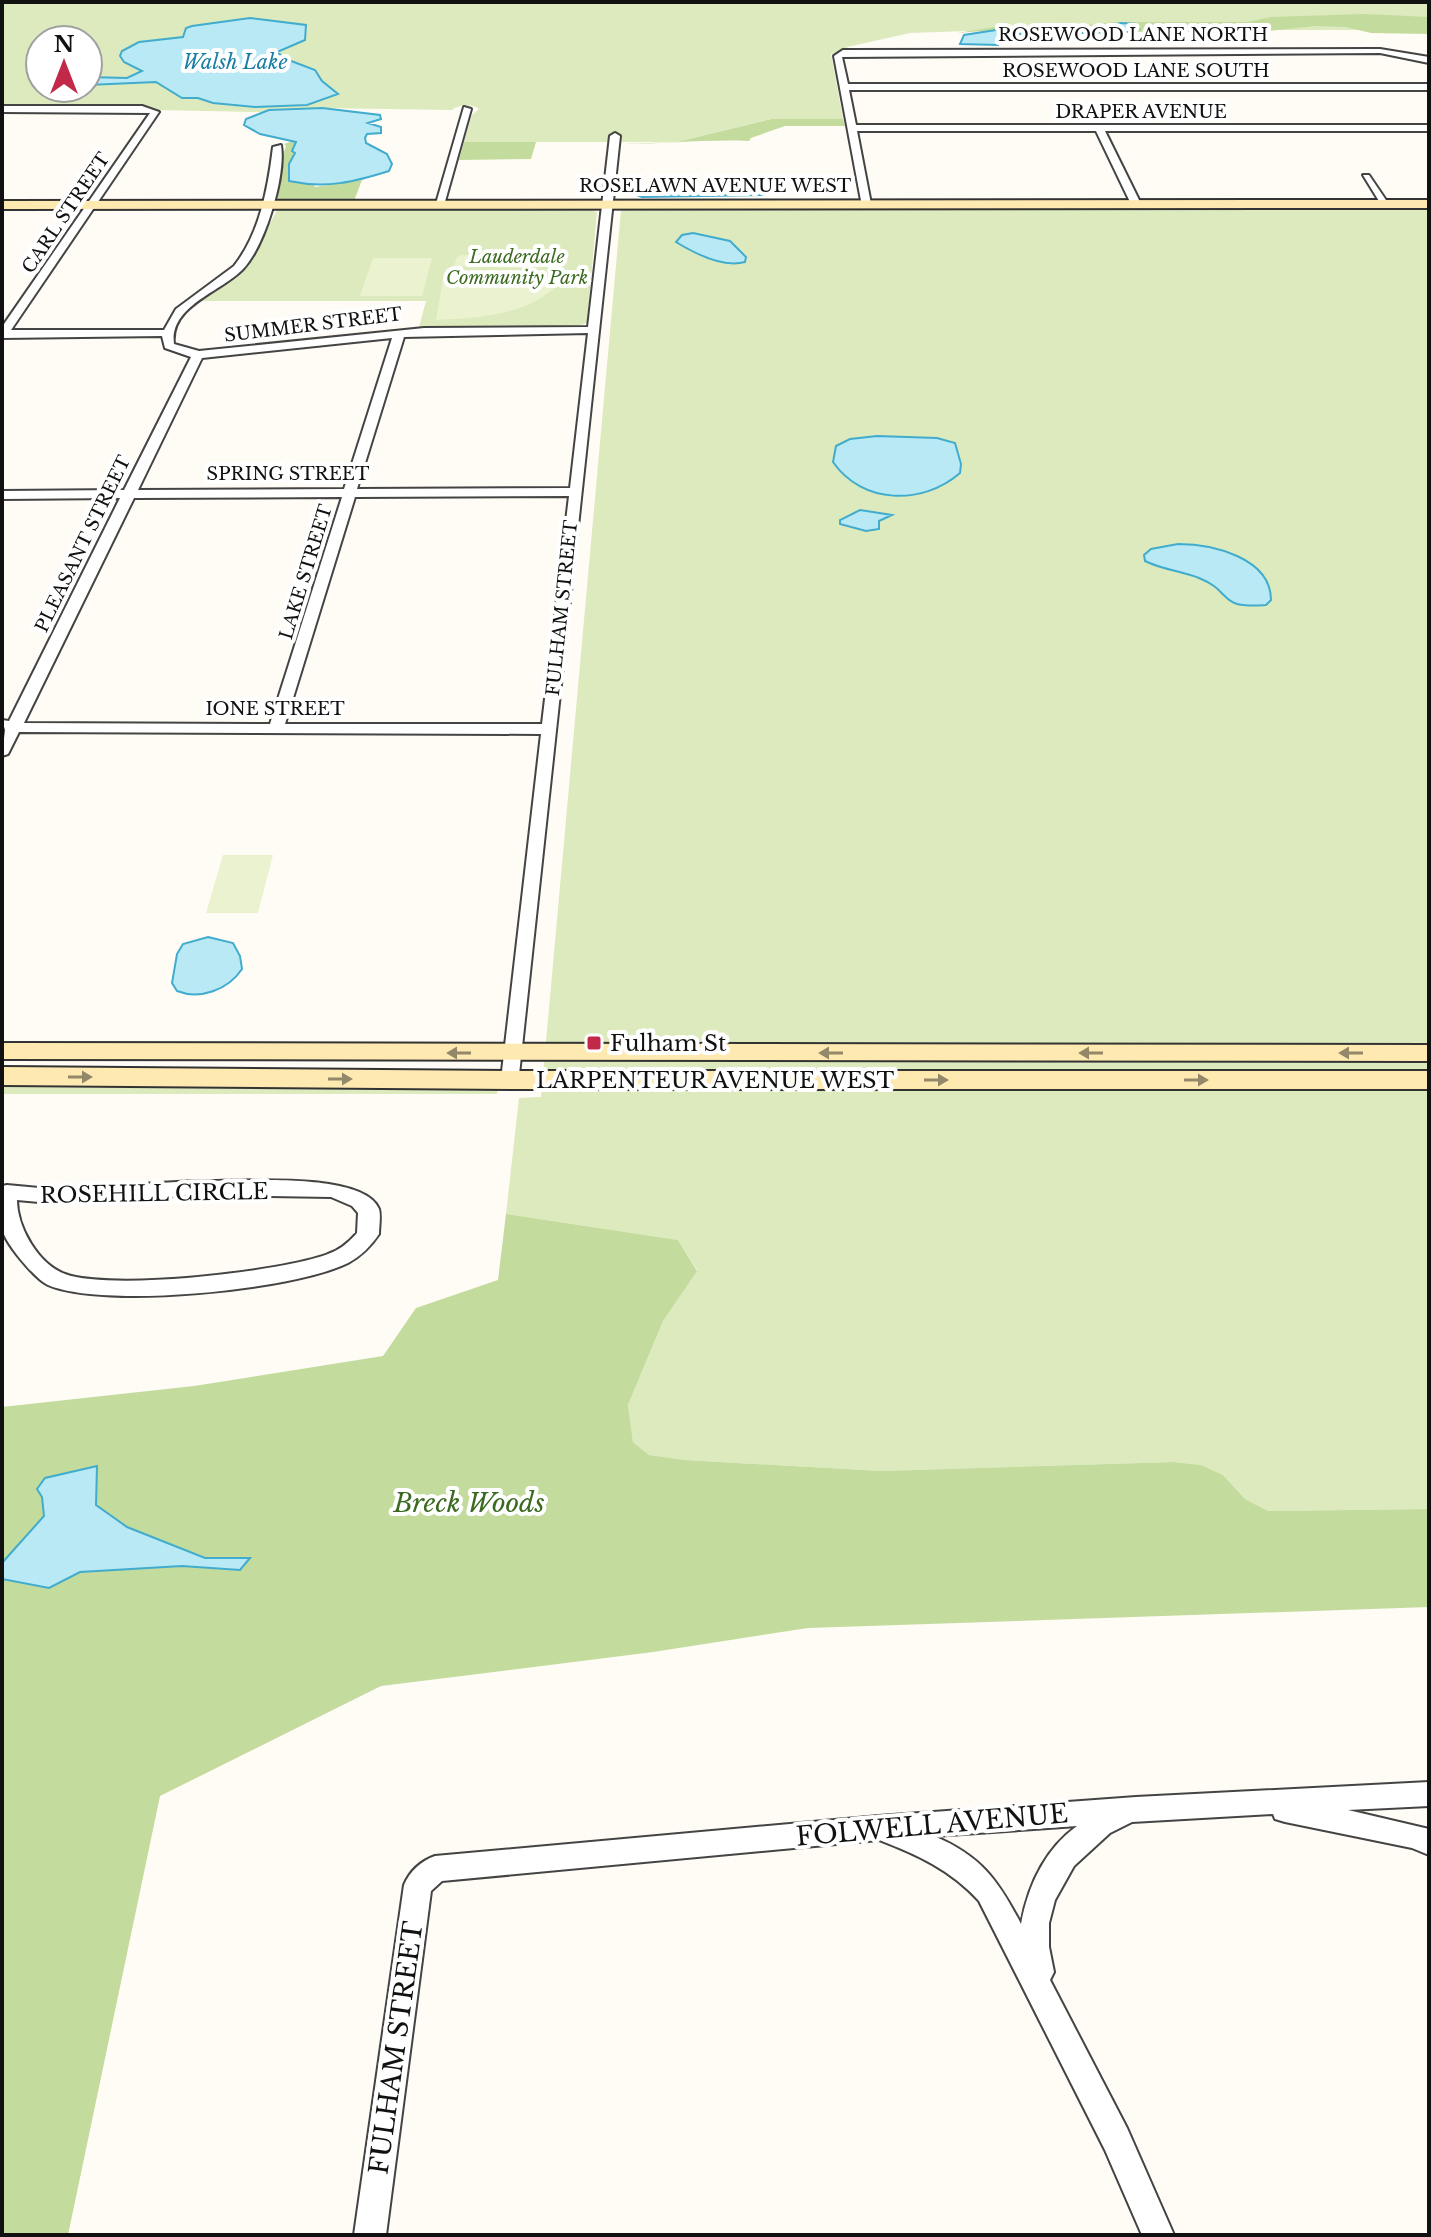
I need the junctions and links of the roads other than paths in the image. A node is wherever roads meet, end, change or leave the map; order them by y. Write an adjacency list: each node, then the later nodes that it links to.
1 (1429, 60): 2 (street, ROSEWOOD LANE NORTH)
2 (844, 87): 3 (street, ROSEWOOD LANE SOUTH); 6 (street)
3 (1429, 87)
4 (2, 109): 18 (street, CARL STREET)
5 (467, 109): 19 (street)
6 (853, 128): 7 (street, DRAPER AVENUE); 13 (street)
7 (1099, 128): 8 (street, DRAPER AVENUE); 14 (street)
8 (1429, 128)
9 (615, 136): 20 (street, FULHAM STREET)
10 (278, 147): 12 (street)
11 (1366, 177): 15 (street)
12 (270, 202): 18 (main road, ROSELAWN AVENUE WEST); 19 (main road, ROSELAWN AVENUE WEST); 22 (street)
13 (866, 204): 14 (main road, ROSELAWN AVENUE WEST); 20 (main road, ROSELAWN AVENUE WEST)
14 (1136, 204): 15 (main road, ROSELAWN AVENUE WEST)
15 (1386, 204): 16 (main road, ROSELAWN AVENUE WEST)
16 (1429, 204)
17 (2, 205): 18 (main road, ROSELAWN AVENUE WEST)
18 (90, 205): 23 (street, CARL STREET)
19 (439, 205): 20 (main road, ROSELAWN AVENUE WEST)
20 (608, 205): 21 (street, FULHAM STREET)
21 (595, 330): 24 (street, SUMMER STREET); 27 (street, FULHAM STREET)
22 (168, 333): 23 (street); 25 (street, SUMMER STREET)
23 (2, 334)
24 (399, 334): 25 (street, SUMMER STREET); 26 (street, LAKE STREET)
25 (198, 355): 28 (street, PLEASANT STREET)
26 (350, 491): 27 (street, SPRING STREET); 28 (street, SPRING STREET); 31 (street, LAKE STREET)
27 (575, 492): 32 (street, FULHAM STREET)
28 (127, 494): 29 (street, SPRING STREET); 30 (street, PLEASANT STREET)
29 (2, 495)
30 (8, 726): 31 (street, IONE STREET); 33 (street, PLEASANT STREET)
31 (276, 729): 32 (street, IONE STREET)
32 (548, 729): 36 (street, FULHAM STREET)
33 (2, 751)
34 (2, 1051): 36 (main road, LARPENTEUR AVENUE WEST, one-way to 34)
35 (1429, 1053): 36 (main road, LARPENTEUR AVENUE WEST, one-way to 36)
36 (512, 1067): 37 (main road, LARPENTEUR AVENUE WEST, one-way to 36); 38 (main road, LARPENTEUR AVENUE WEST, one-way to 38)
37 (2, 1076)
38 (1429, 1080)
39 (4, 1191): 39 (street, ROSEHILL CIRCLE)
40 (1429, 1794): 41 (street, FOLWELL AVENUE)
41 (1257, 1804): 42 (street, FOLWELL AVENUE); 44 (street)
42 (1136, 1809): 43 (street, FOLWELL AVENUE); 46 (street)
43 (879, 1828): 45 (street, FOLWELL AVENUE); 46 (street)
44 (1429, 1842)
45 (435, 1869): 47 (street, FULHAM STREET)
46 (1051, 2010): 48 (street)
47 (370, 2235)
48 (1158, 2235)

